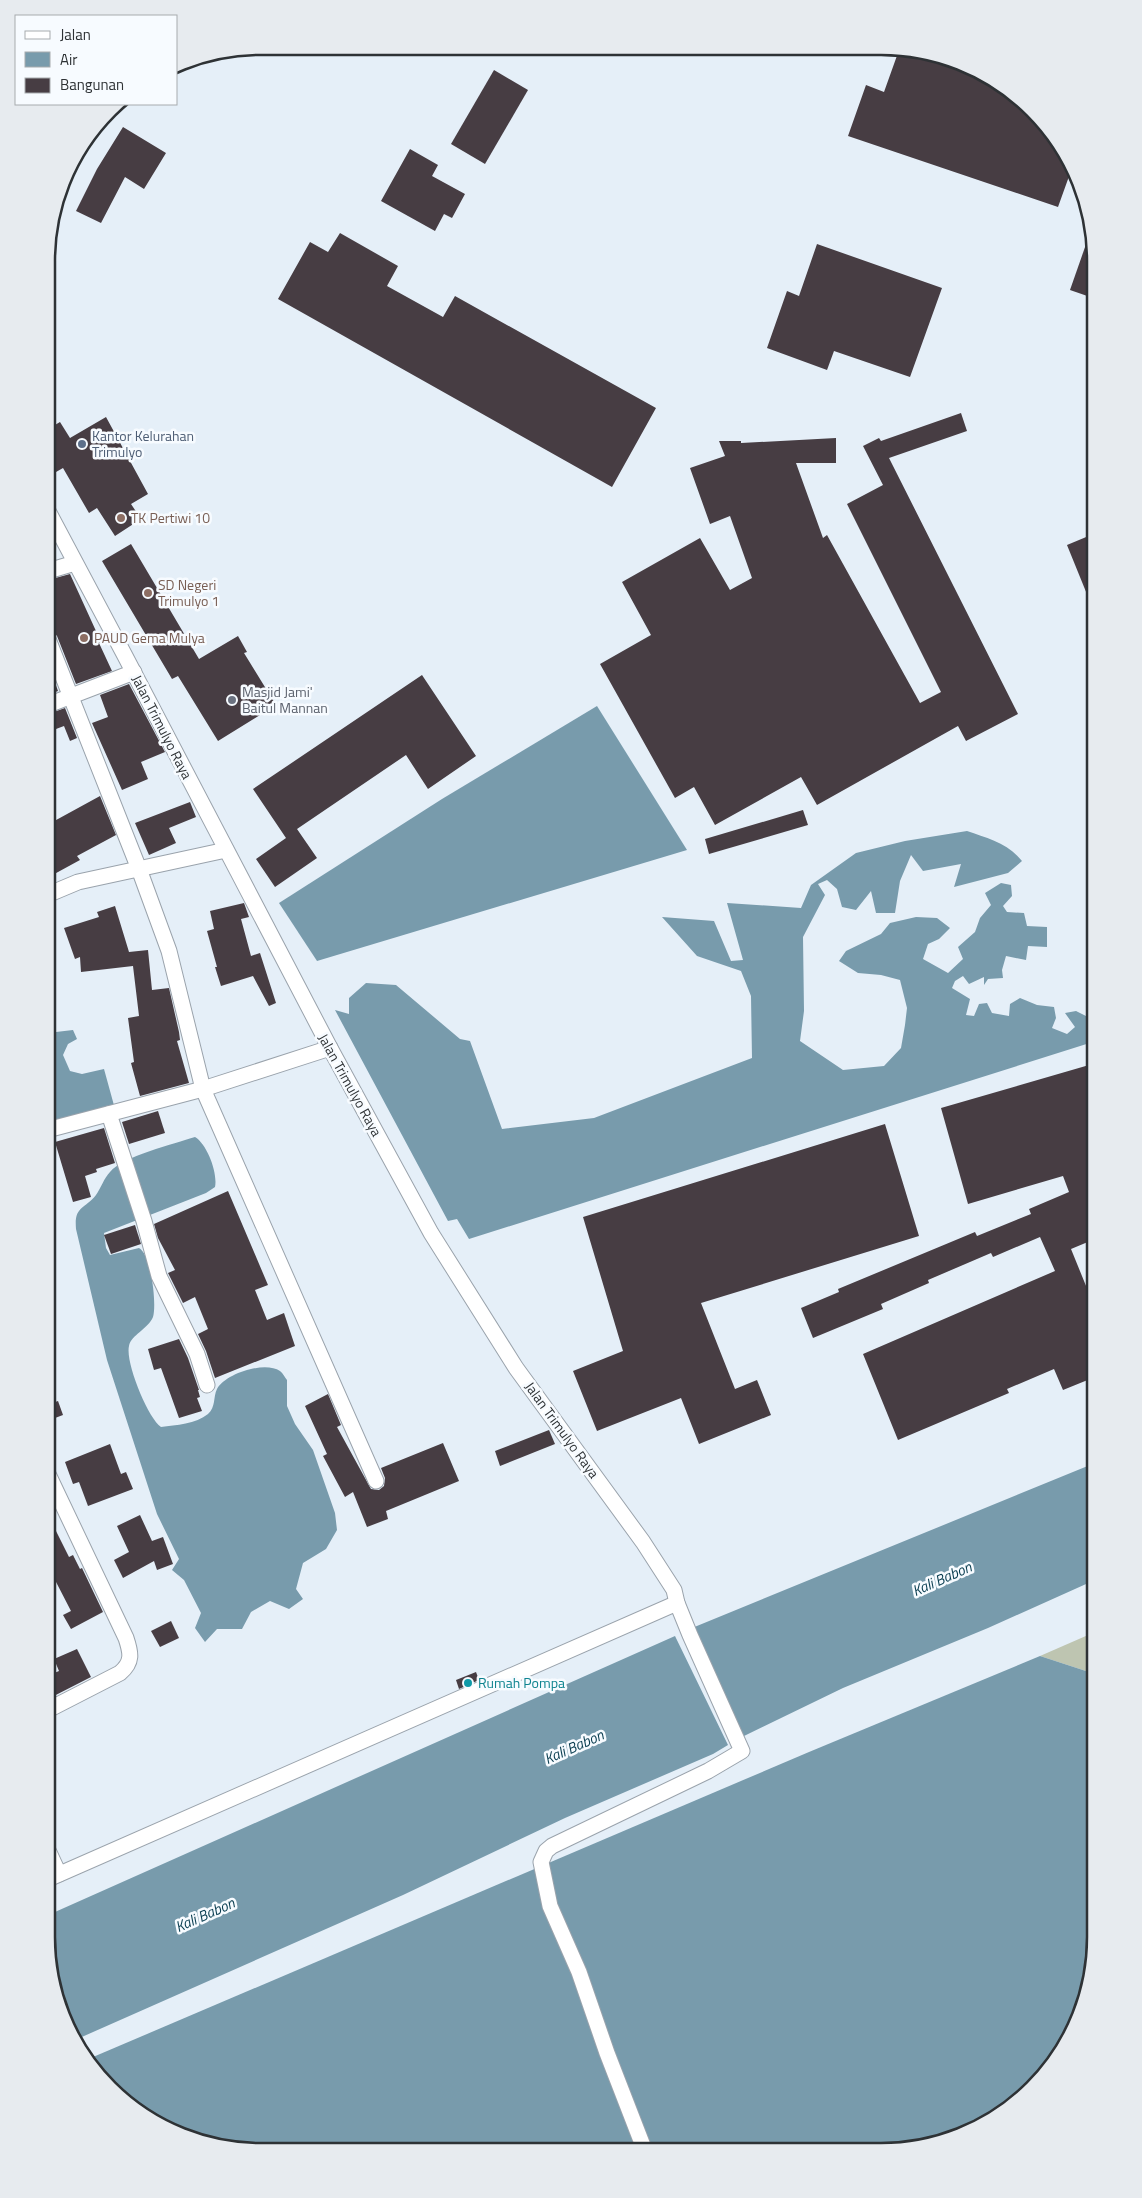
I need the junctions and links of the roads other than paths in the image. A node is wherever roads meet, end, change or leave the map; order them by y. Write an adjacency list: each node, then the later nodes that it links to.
1 (55, 525): 2 (street, Jalan Trimulyo Raya)
2 (75, 563): 3 (street); 5 (street, Jalan Trimulyo Raya)
3 (55, 569)
4 (55, 657): 6 (street)
5 (134, 672): 6 (street); 8 (street, Jalan Trimulyo Raya)
6 (70, 696): 7 (street); 9 (street)
7 (55, 702)
8 (226, 850): 9 (street); 11 (street, Jalan Trimulyo Raya)
9 (139, 869): 10 (street); 12 (street)
10 (55, 891)
11 (330, 1048): 12 (street); 18 (street, Jalan Trimulyo Raya)
12 (203, 1089): 13 (street); 16 (street)
13 (109, 1114): 14 (street); 15 (street)
14 (55, 1128)
15 (207, 1385)
16 (376, 1481)
17 (55, 1489): 19 (street)
18 (677, 1603): 20 (street); 21 (street, Jalan Trimulyo Raya)
19 (55, 1706)
20 (55, 1876)
21 (642, 2143)

